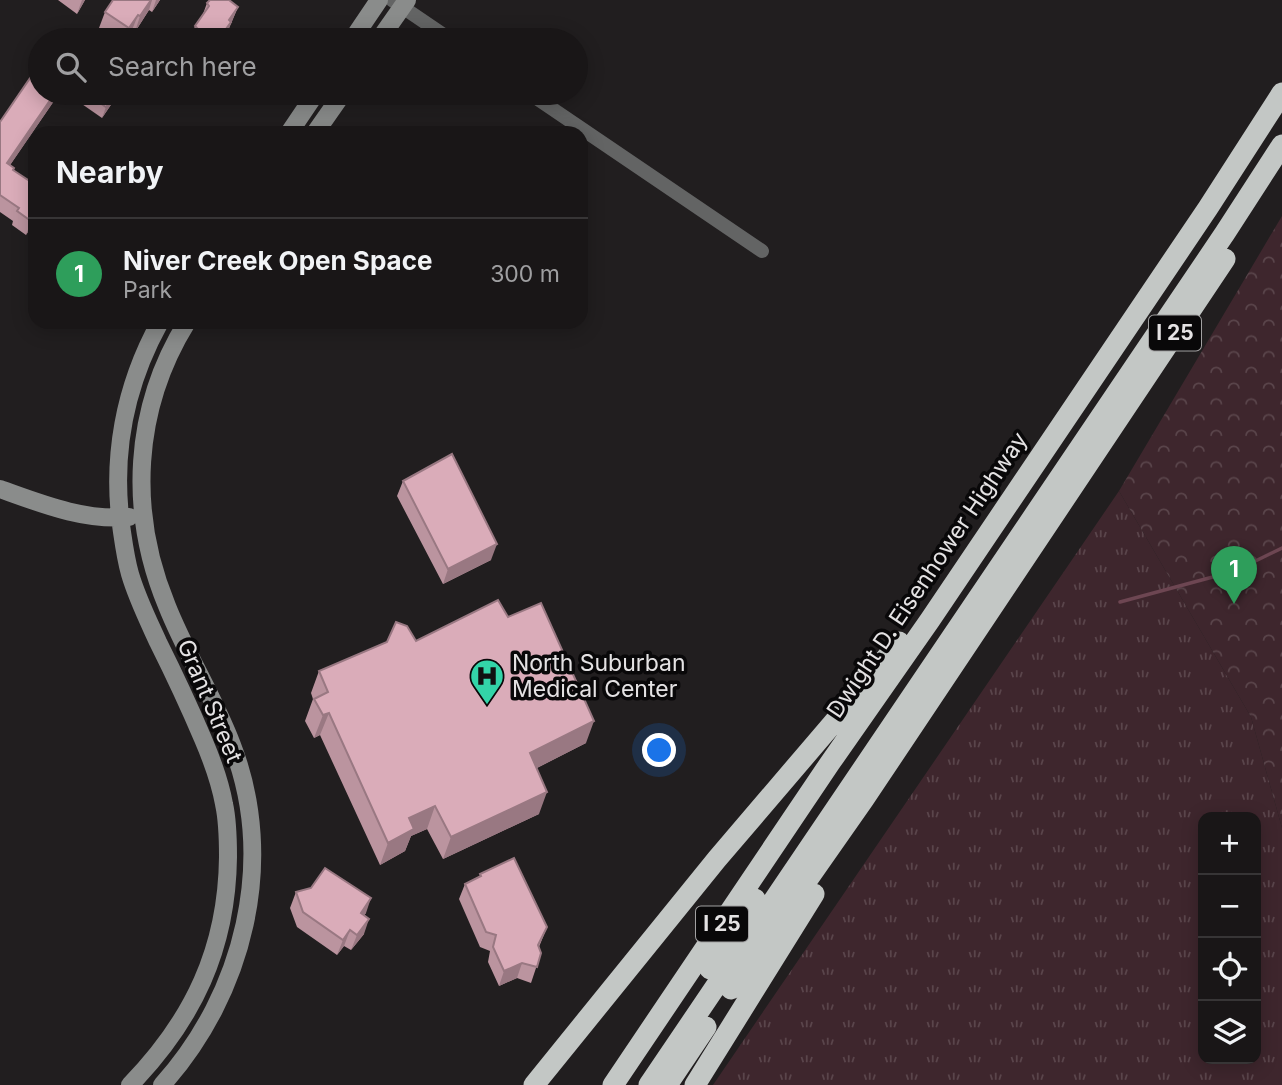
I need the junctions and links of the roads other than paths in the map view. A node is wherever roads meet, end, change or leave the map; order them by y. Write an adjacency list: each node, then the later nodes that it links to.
1 (379, 0): 3 (street)
2 (400, 2): 4 (street); 5 (street)
3 (360, 28)
4 (386, 28)
5 (435, 28)
6 (1282, 93): 22 (highway, Dwight D. Eisenhower Highway / I 25)
7 (308, 105): 10 (street)
8 (335, 105): 11 (street)
9 (547, 105): 12 (street)
10 (294, 126)
11 (320, 126)
12 (578, 126)
13 (588, 133): 16 (street)
14 (1282, 145): 30 (highway)
15 (1282, 172): 24 (highway, I 25)
16 (762, 251)
17 (157, 329): 21 (street, Grant Street)
18 (183, 329): 20 (street, Grant Street)
19 (0, 489): 21 (street)
20 (143, 515): 21 (street); 26 (street, Grant Street)
21 (120, 517): 25 (street, Grant Street)
22 (991, 528): 23 (highway, Dwight D. Eisenhower Highway / I 25); 27 (highway)
23 (830, 763): 28 (highway, Dwight D. Eisenhower Highway / I 25); 29 (highway)
24 (864, 799): 31 (highway, I 25); 32 (highway)
25 (130, 1085)
26 (162, 1085)
27 (534, 1085)
28 (613, 1085)
29 (633, 1085)
30 (649, 1085)
31 (667, 1085)
32 (695, 1085)

